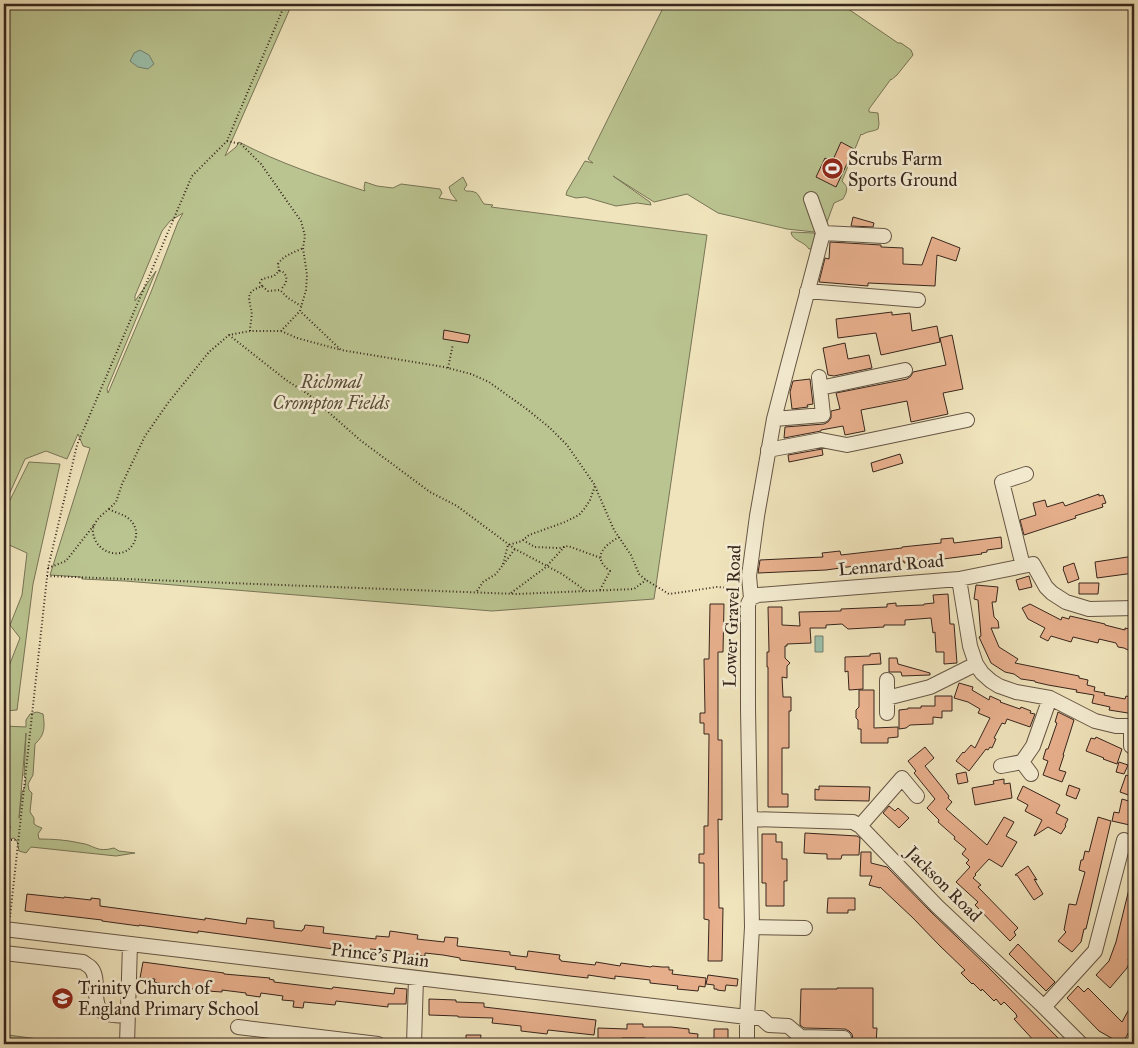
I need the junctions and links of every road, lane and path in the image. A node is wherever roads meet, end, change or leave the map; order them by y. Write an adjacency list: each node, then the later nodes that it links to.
1 (285, 4): 2 (path)
2 (227, 141): 6 (path); 37 (path)
3 (811, 199): 4 (street)
4 (823, 233): 5 (street); 10 (street, Lower Gravel Road)
5 (884, 236)
6 (304, 248): 7 (path); 12 (path)
7 (280, 271): 8 (path); 9 (path)
8 (262, 286): 9 (path); 14 (path)
9 (280, 290): 12 (path)
10 (807, 291): 11 (street); 21 (street, Lower Gravel Road)
11 (918, 300)
12 (301, 306): 13 (path)
13 (300, 312): 15 (path); 18 (path)
14 (250, 331): 15 (path); 16 (path)
15 (281, 331): 18 (path)
16 (228, 335): 26 (path); 30 (path)
17 (453, 344): 19 (path)
18 (342, 350): 19 (path)
19 (448, 368): 25 (path)
20 (905, 370): 21 (street)
21 (774, 419): 23 (street, Lower Gravel Road)
22 (967, 420): 23 (street)
23 (768, 450): 45 (street, Lower Gravel Road)
24 (1026, 474): 35 (street)
25 (595, 486): 28 (path); 29 (path)
26 (109, 509): 27 (path); 27 (path)
27 (94, 525): 37 (path)
28 (619, 537): 33 (path); 40 (path)
29 (523, 540): 30 (path); 31 (path)
30 (508, 545): 32 (path); 34 (path)
31 (565, 546): 33 (path); 36 (path)
32 (515, 549): 34 (path); 36 (path)
33 (601, 558): 41 (path)
34 (503, 564): 43 (path)
35 (1028, 565): 39 (street, Lennard Road); 46 (street)
36 (546, 566): 42 (path); 44 (path)
37 (48, 568): 38 (path)
38 (47, 576): 43 (path); 61 (path)
39 (959, 579): 45 (street, Lennard Road); 47 (street)
40 (646, 580): 41 (path); 45 (path)
41 (600, 590): 42 (path)
42 (586, 591): 44 (path)
43 (476, 592): 44 (path)
44 (511, 593)
45 (751, 598): 58 (street, Lower Gravel Road)
46 (1134, 608)
47 (976, 664): 49 (street); 50 (street)
48 (886, 680): 49 (street)
49 (887, 698): 51 (street)
50 (1050, 698): 52 (street); 54 (street)
51 (887, 713)
52 (1132, 725): 53 (street)
53 (1132, 746)
54 (1022, 762): 55 (street); 56 (street)
55 (1001, 766)
56 (1032, 774)
57 (917, 796): 59 (street)
58 (750, 819): 59 (street); 63 (street, Lower Gravel Road)
59 (860, 826): 69 (street, Jackson Road)
60 (4, 840): 61 (path)
61 (18, 840): 65 (path)
62 (1124, 840): 69 (street)
63 (752, 927): 64 (street); 71 (street, Lower Gravel Road)
64 (806, 928)
65 (6, 929): 66 (street, Prince's Plain)
66 (130, 944): 68 (street, Prince's Plain); 70 (street)
67 (4, 953): 70 (street)
68 (416, 978): 71 (street, Prince's Plain); 76 (street)
69 (1044, 1007): 78 (street, Jackson Road)
70 (128, 1016): 74 (street)
71 (747, 1018): 73 (street, Prince's Plain); 77 (street, Lower Gravel Road)
72 (238, 1026): 75 (street)
73 (844, 1038)
74 (127, 1044)
75 (378, 1044)
76 (414, 1044)
77 (748, 1044)
78 (1081, 1044)

